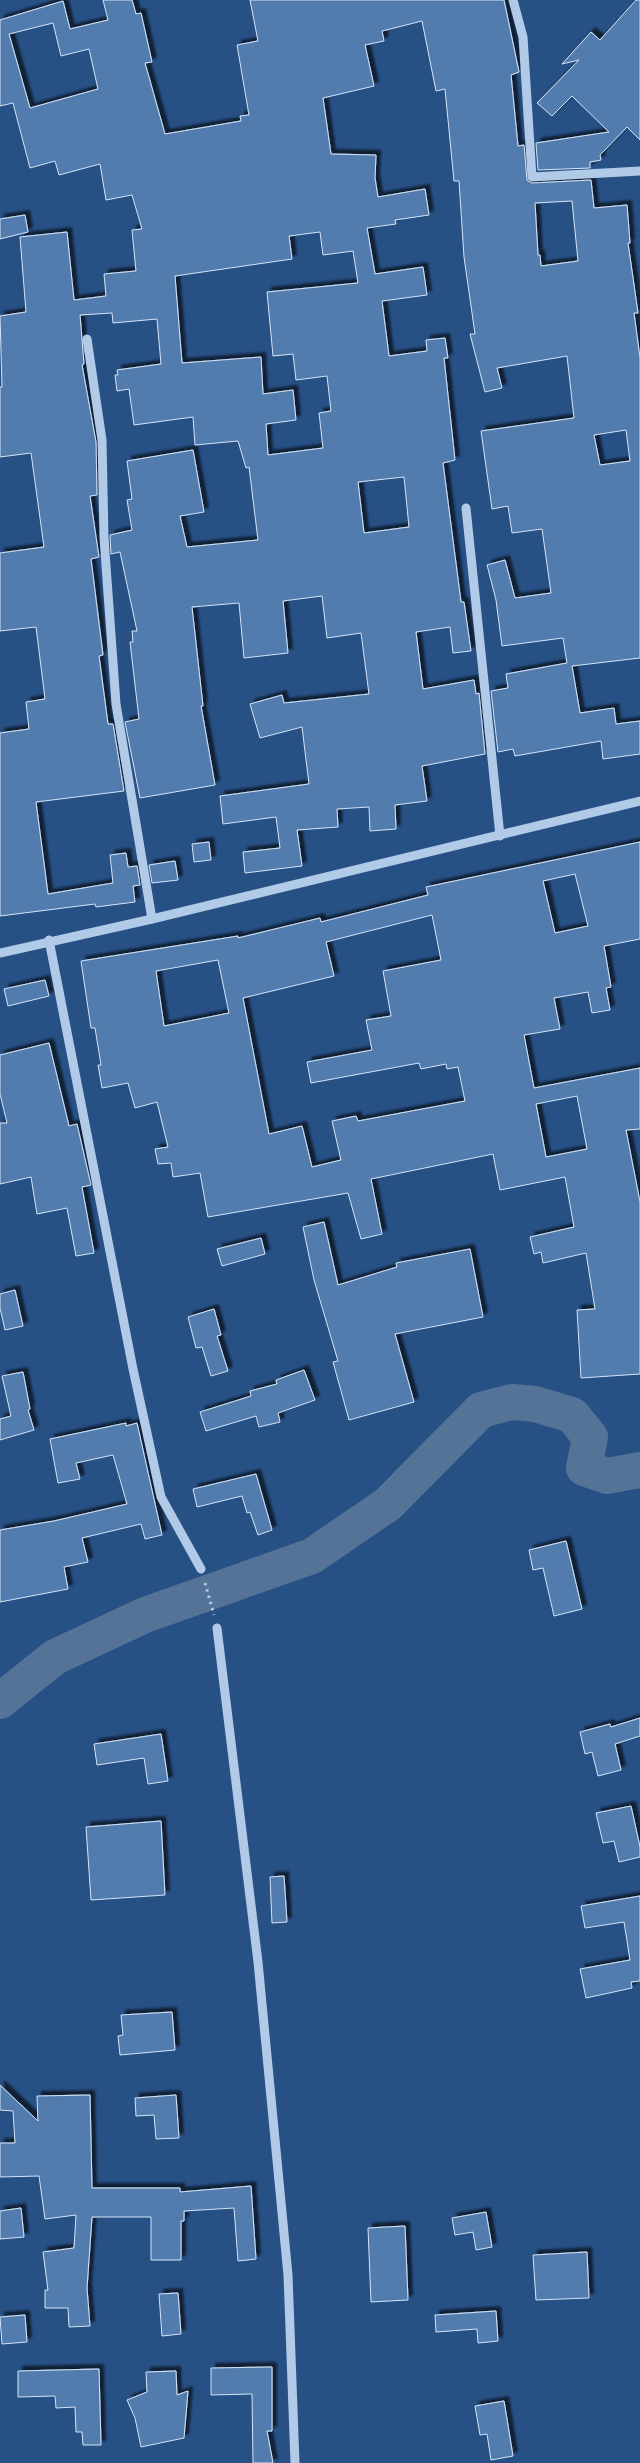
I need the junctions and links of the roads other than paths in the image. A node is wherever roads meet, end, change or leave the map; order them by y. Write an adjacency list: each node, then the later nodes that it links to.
1 (513, 0): 2 (street)
2 (640, 171)
3 (87, 339): 7 (street)
4 (466, 508): 6 (street)
5 (640, 801): 6 (street)
6 (500, 836): 7 (street)
7 (152, 919): 8 (street)
8 (49, 940): 9 (street); 10 (street)
9 (0, 953)
10 (201, 1569)
11 (217, 1628): 12 (street)
12 (295, 2463)

